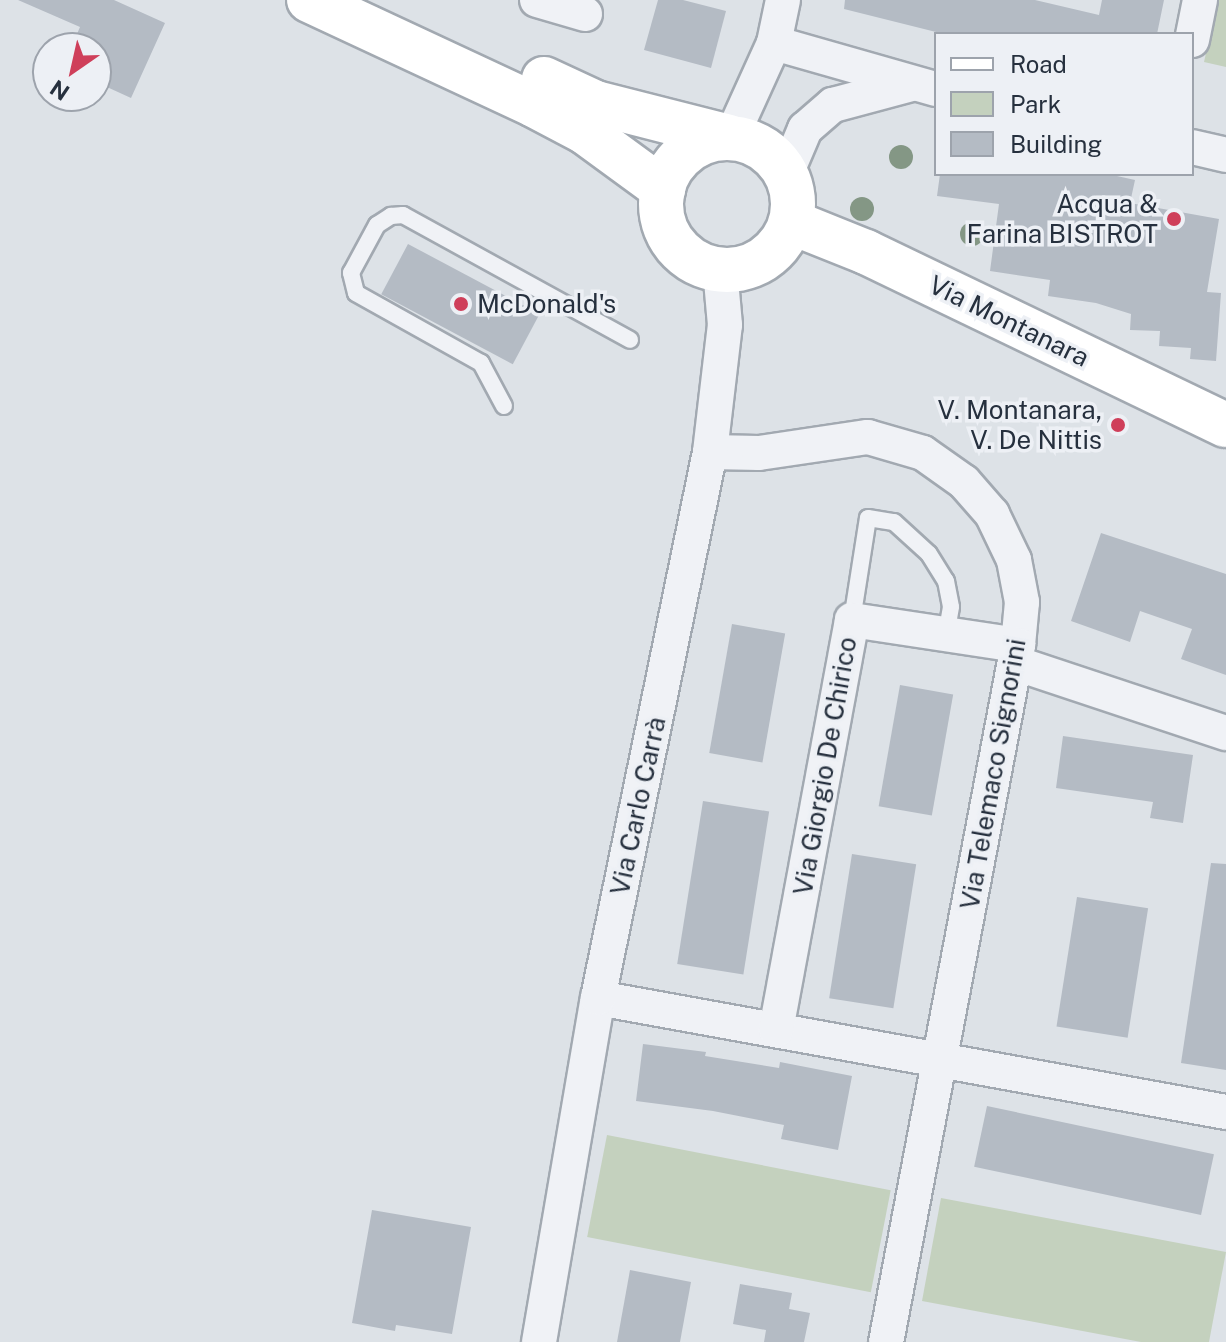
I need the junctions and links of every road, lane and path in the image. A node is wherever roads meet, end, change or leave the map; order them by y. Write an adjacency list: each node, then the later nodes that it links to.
1 (309, 0): 14 (main road)
2 (377, 0): 10 (main road)
3 (537, 0): 6 (street)
4 (783, 0): 8 (street)
5 (1200, 0): 7 (street)
6 (585, 14)
7 (1194, 32)
8 (774, 43): 9 (street); 10 (street)
9 (924, 87): 13 (street)
10 (731, 138): 13 (main road); 14 (main road)
11 (1194, 147): 12 (street)
12 (1226, 155)
13 (786, 174): 15 (main road)
14 (663, 189): 16 (main road)
15 (791, 222): 16 (main road); 19 (main road, Via Montanara)
16 (720, 269): 20 (street, Via Carlo Carrà)
17 (630, 340): 18 (lane)
18 (504, 406)
19 (1226, 425)
20 (710, 452): 23 (street, Via Telemaco Signorini); 25 (street, Via Carlo Carrà)
21 (852, 620): 22 (street, Via Giorgio De Chirico); 22 (lane); 26 (street, Via Giorgio De Chirico)
22 (946, 634): 23 (street, Via Giorgio De Chirico)
23 (1016, 654): 24 (street, Via Giorgio De Chirico); 27 (street, Via Telemaco Signorini)
24 (1226, 733)
25 (598, 998): 26 (street); 29 (street, Via Carlo Carrà)
26 (776, 1030): 27 (street)
27 (940, 1060): 28 (street); 30 (street, Via Telemaco Signorini)
28 (1226, 1112)
29 (539, 1342)
30 (886, 1342)

